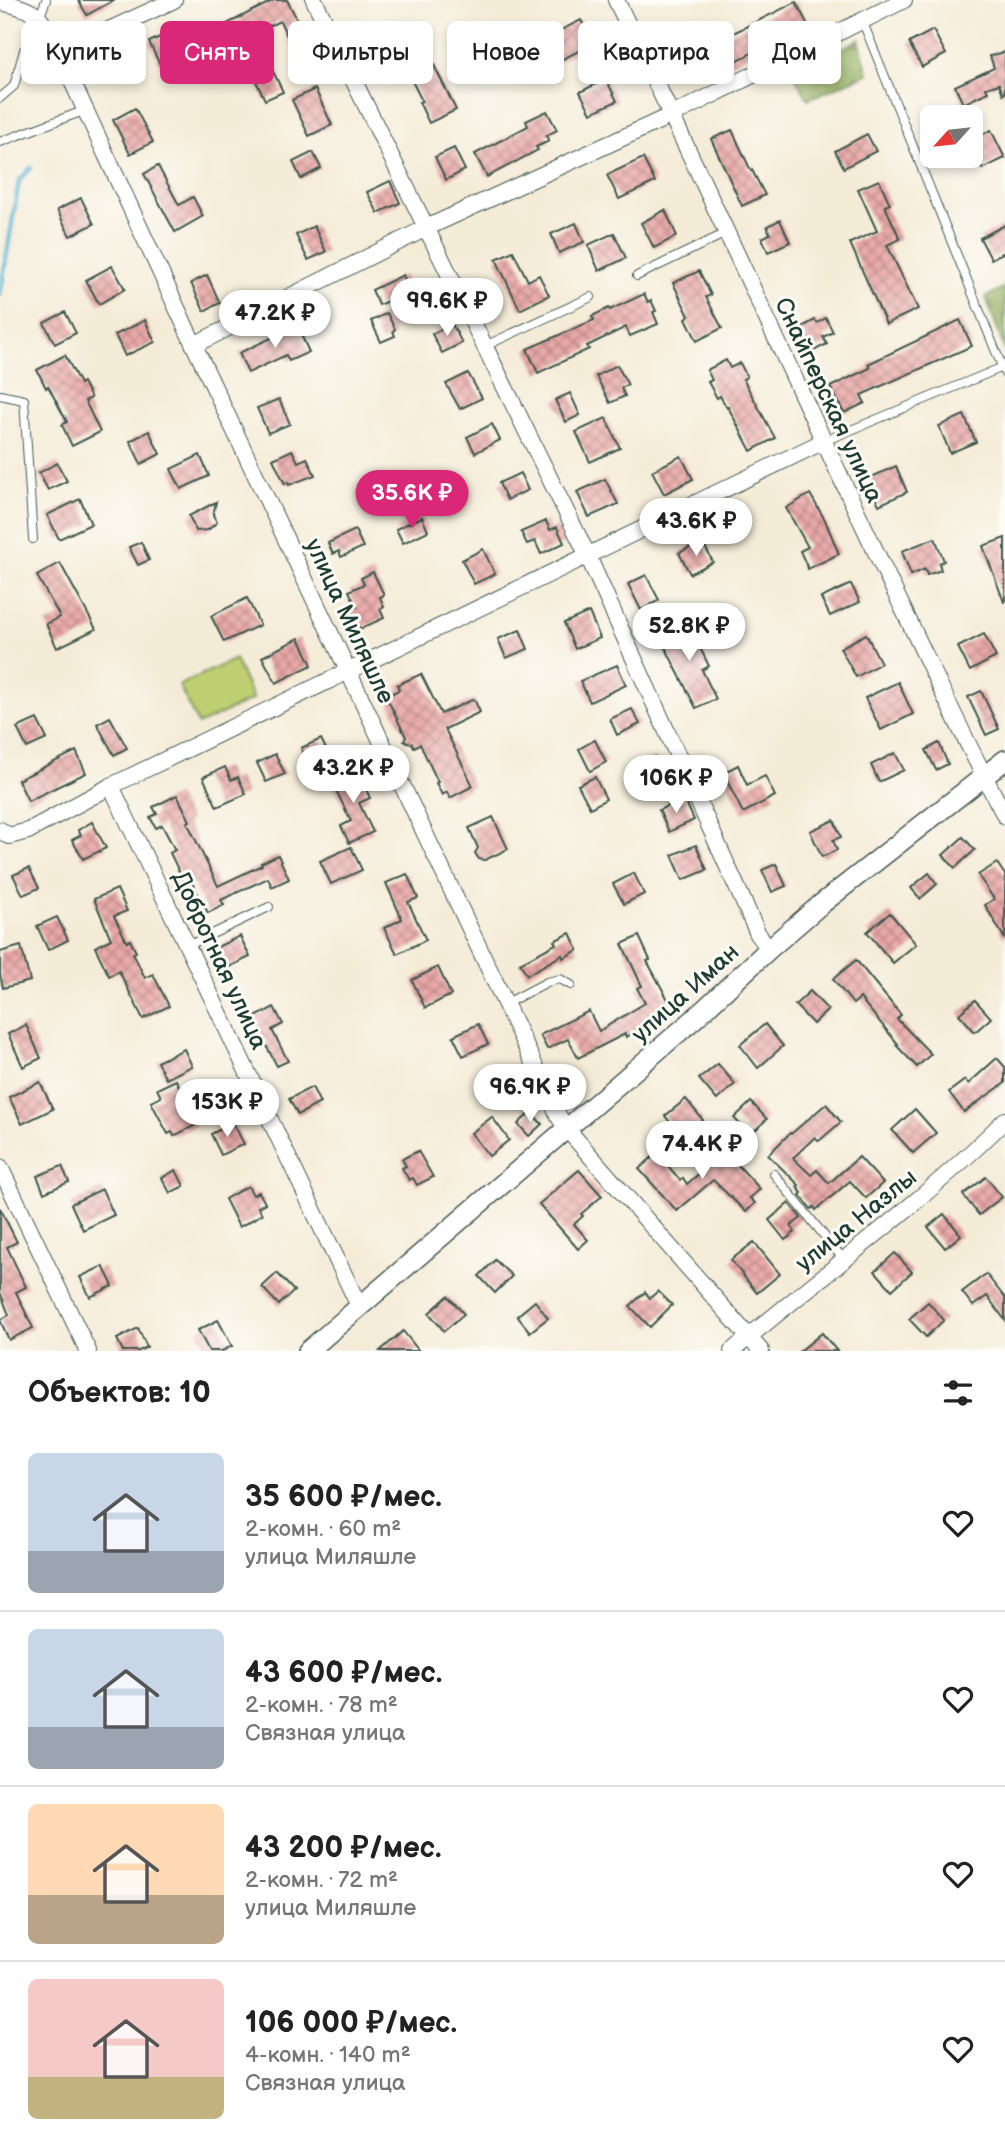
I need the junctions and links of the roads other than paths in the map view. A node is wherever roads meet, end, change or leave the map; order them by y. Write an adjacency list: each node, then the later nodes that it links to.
1 (46, 0): 7 (lane)
2 (174, 0): 10 (street)
3 (314, 0): 17 (street)
4 (615, 0): 15 (street, Снайперская улица)
5 (903, 0): 8 (street)
6 (0, 2): 7 (street)
7 (40, 16): 9 (street, улица Миляшле)
8 (863, 20): 15 (street); 23 (lane)
9 (43, 21)
10 (128, 21)
11 (21, 61): 13 (lane)
12 (74, 84): 14 (street, улица Миляшле)
13 (0, 98)
14 (86, 110): 16 (lane); 21 (street, улица Миляшле)
15 (672, 115): 17 (street); 18 (street, Снайперская улица)
16 (0, 142)
17 (426, 228): 21 (street); 22 (street)
18 (726, 233): 19 (lane); 25 (street, Снайперская улица)
19 (637, 276)
20 (591, 297): 22 (lane)
21 (194, 345): 28 (street, улица Миляшле)
22 (485, 346): 27 (street)
23 (1004, 370): 25 (lane)
24 (0, 395): 26 (lane)
25 (822, 442): 27 (street); 30 (street, Снайперская улица)
26 (33, 539)
27 (587, 554): 28 (street); 36 (street)
28 (348, 670): 31 (street); 38 (street, улица Миляшле)
29 (1005, 760): 30 (street, улица Иман)
30 (984, 778): 32 (street, Снайперская улица); 36 (street, улица Иман)
31 (111, 786): 33 (street); 35 (street, Добротная улица)
32 (1005, 817)
33 (0, 830)
34 (269, 907): 35 (lane)
35 (187, 946): 44 (street, Добротная улица)
36 (769, 949): 40 (street, улица Иман)
37 (571, 985): 38 (lane)
38 (505, 1004): 40 (street, улица Миляшле)
39 (1005, 1120): 43 (street, улица Назлы)
40 (566, 1128): 44 (street, улица Иман); 45 (street, улица Миляшле)
41 (0, 1167): 46 (street)
42 (774, 1174): 43 (lane)
43 (844, 1260): 45 (street, улица Назлы)
44 (359, 1306): 47 (street, улица Иман)
45 (749, 1337): 48 (street, улица Назлы); 49 (street, улица Миляшле)
46 (88, 1351)
47 (308, 1351)
48 (732, 1351)
49 (761, 1351)

